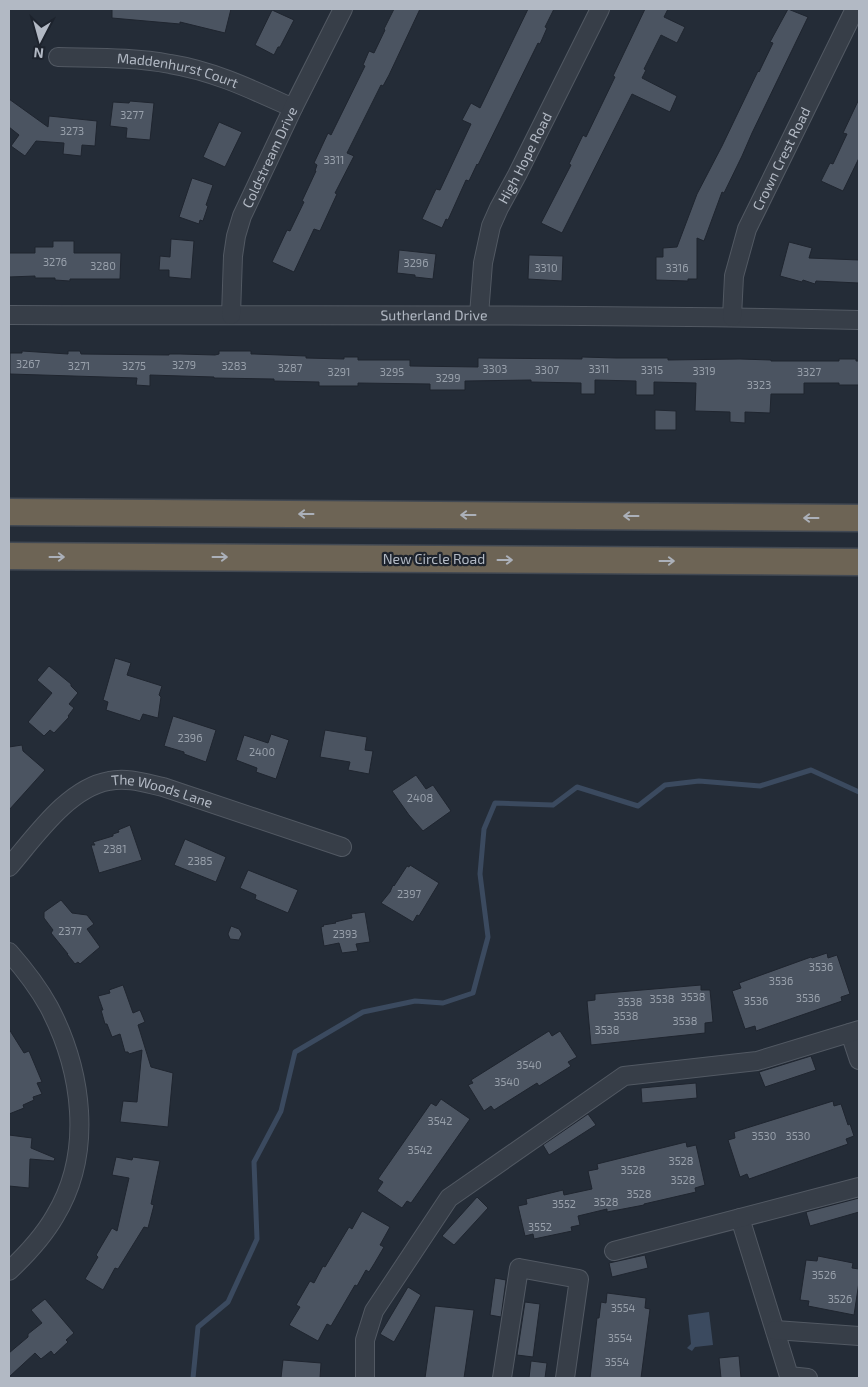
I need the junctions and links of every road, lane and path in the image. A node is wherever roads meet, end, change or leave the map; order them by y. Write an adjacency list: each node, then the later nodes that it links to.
1 (343, 9): 5 (street, Coldstream Drive)
2 (600, 9): 7 (street, High Hope Road)
3 (855, 9): 9 (street, Crown Crest Road)
4 (58, 57): 5 (street, Maddenhurst Court)
5 (293, 108): 8 (street, Coldstream Drive)
6 (9, 315): 8 (street, Sutherland Drive)
7 (479, 315): 8 (street, Sutherland Drive); 9 (street, Sutherland Drive)
8 (231, 316)
9 (732, 317): 10 (street, Sutherland Drive)
10 (859, 320)
11 (9, 512): 12 (highway, one-way to 11)
12 (859, 518)
13 (9, 556): 14 (highway, New Circle Road, one-way to 14)
14 (859, 562)
15 (342, 847): 16 (street, The Woods Lane)
16 (9, 867)
17 (9, 952): 23 (street)
18 (855, 1031): 19 (street); 27 (street)
19 (859, 1060)
20 (859, 1187): 21 (street)
21 (740, 1218): 22 (street); 24 (street)
22 (614, 1251)
23 (9, 1271)
24 (775, 1330): 25 (street); 26 (street)
25 (859, 1336)
26 (789, 1377): 30 (street)
27 (364, 1378)
28 (502, 1378): 29 (street)
29 (566, 1378)
30 (808, 1378)

